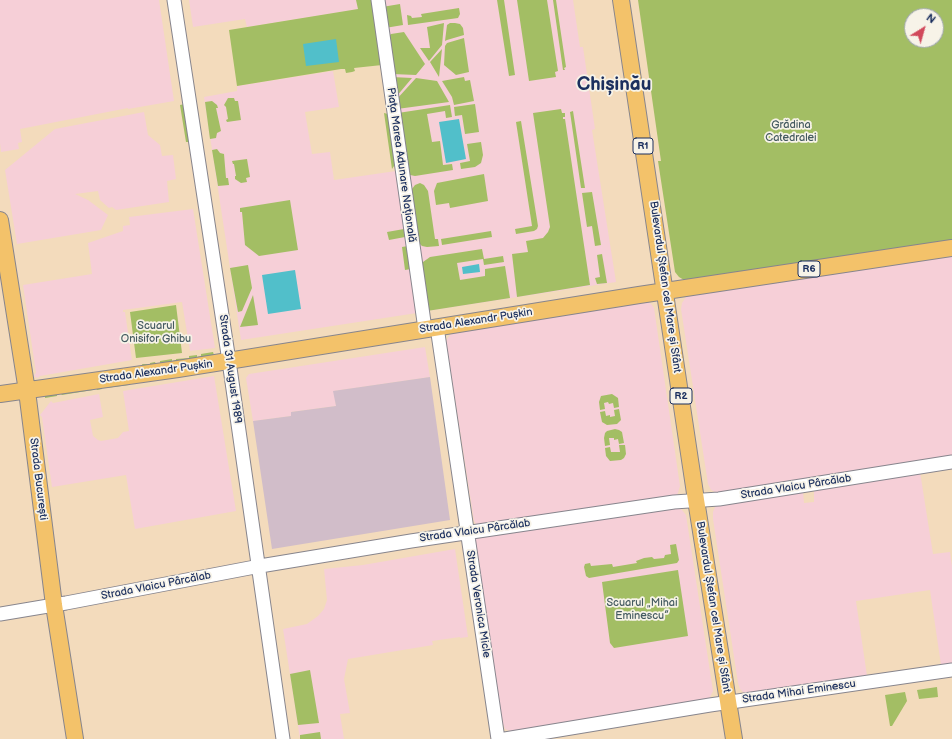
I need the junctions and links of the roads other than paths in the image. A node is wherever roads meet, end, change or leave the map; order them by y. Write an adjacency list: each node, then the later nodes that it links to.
1 (174, 0): 8 (street, Strada 31 August 1989)
2 (378, 0): 7 (street, Piața Marea Adunare Națională)
3 (622, 0): 6 (main road, Bulevardul Ștefan cel Mare și Sfânt / R1)
4 (0, 220): 9 (main road, Strada București)
5 (952, 248): 6 (main road, Strada Alexandr Pușkin / R6)
6 (666, 291): 7 (main road, Strada Alexandr Pușkin); 12 (main road, Bulevardul Ștefan cel Mare și Sfânt / R2)
7 (431, 328): 8 (main road, Strada Alexandr Pușkin); 13 (street, Strada Veronica Micle)
8 (229, 361): 9 (main road, Strada Alexandr Pușkin); 14 (street, Strada 31 August 1989)
9 (27, 391): 10 (main road, Strada Alexandr Pușkin); 15 (main road, Strada București)
10 (0, 394)
11 (952, 462): 12 (street, Strada Vlaicu Pârcălab)
12 (696, 500): 13 (street, Strada Vlaicu Pârcălab); 18 (main road, Bulevardul Ștefan cel Mare și Sfânt / R2)
13 (467, 533): 14 (street, Strada Vlaicu Pârcălab); 21 (street, Strada Veronica Micle)
14 (260, 566): 15 (street, Strada Vlaicu Pârcălab); 20 (street, Strada 31 August 1989)
15 (54, 605): 16 (street, Strada Vlaicu Pârcălab); 19 (main road, Strada București)
16 (0, 614)
17 (952, 670): 18 (street, Strada Mihai Eminescu)
18 (728, 703): 22 (street, Strada Mihai Eminescu); 23 (main road, Bulevardul Ștefan cel Mare și Sfânt / R2)
19 (75, 739)
20 (283, 739)
21 (498, 739)
22 (505, 739)
23 (734, 739)

